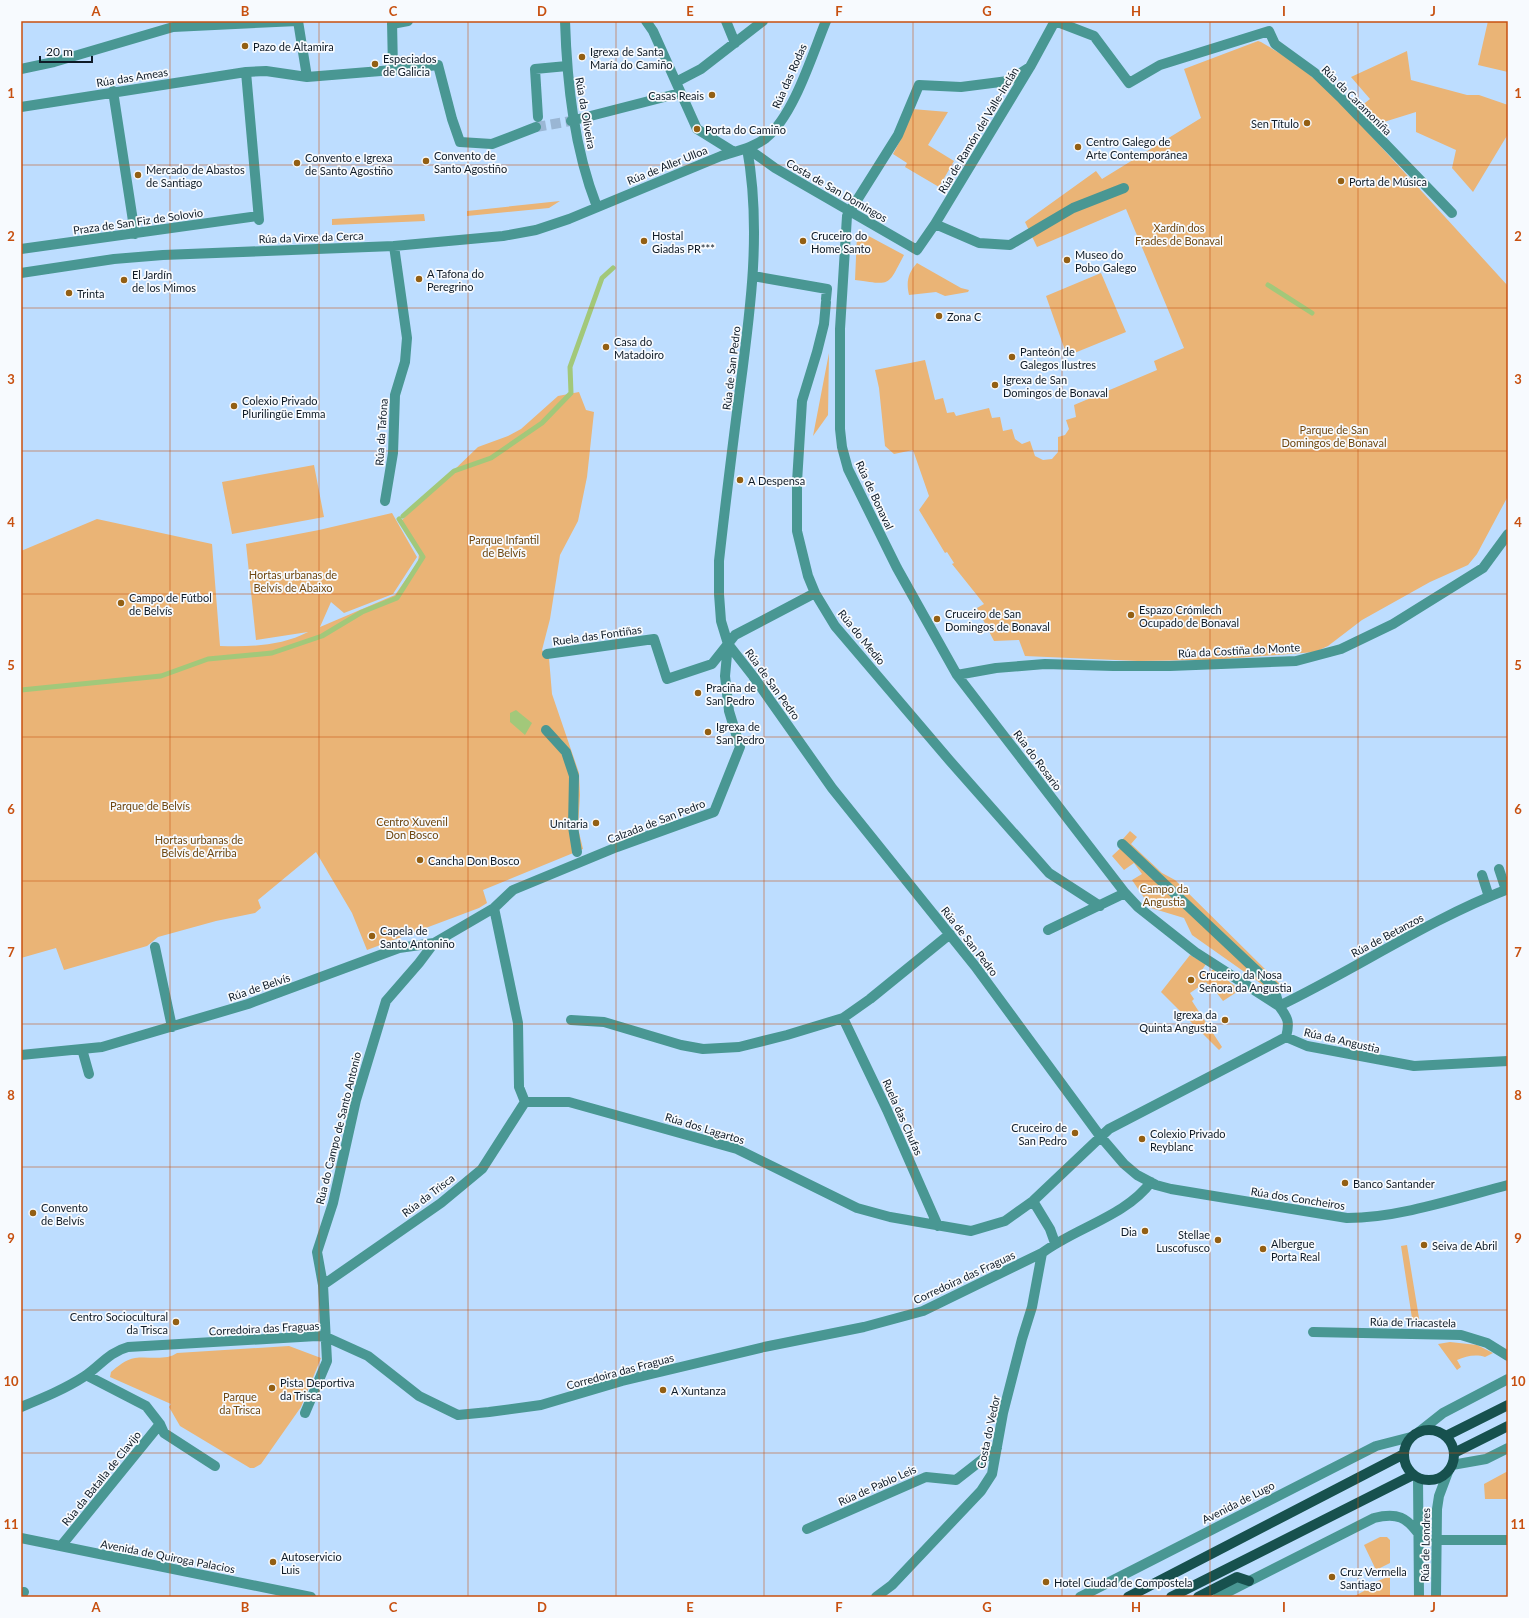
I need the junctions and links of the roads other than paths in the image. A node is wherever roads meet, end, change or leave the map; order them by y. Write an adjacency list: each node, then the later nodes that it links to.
1 (298, 21): 13 (street); 16 (street)
2 (408, 21): 9 (street)
3 (565, 21): 11 (street, Rúa da Oliveira)
4 (646, 21): 17 (street)
5 (726, 21): 10 (street)
6 (763, 21): 10 (street)
7 (826, 21): 22 (street, Rúa das Rodas)
8 (1055, 21): 12 (street, Rúa de Ramón del Valle-Inclán); 27 (street, Rúa da Caramoniña)
9 (392, 22): 14 (street)
10 (735, 43): 17 (street)
11 (567, 66): 14 (street, Rúa das Ameas); 21 (street, Rúa da Oliveira)
12 (1030, 67): 26 (street); 28 (street, Rúa de Ramón del Valle-Inclán)
13 (21, 69)
14 (393, 70): 16 (street, Rúa das Ameas)
15 (246, 72): 16 (street, Rúa das Ameas); 18 (street, Rúa das Ameas); 29 (street, Praza de San Fiz de Solovio)
16 (307, 77)
17 (676, 82): 19 (street)
18 (113, 91): 20 (street, Rúa das Ameas); 29 (street)
19 (680, 93): 21 (street); 23 (street)
20 (21, 107)
21 (572, 121): 25 (street, Rúa da Oliveira)
22 (747, 148): 23 (street, Rúa de Aller Ulloa); 26 (street, Costa de San Domingos); 34 (street, Rúa de San Pedro)
23 (734, 152): 25 (street, Rúa de Aller Ulloa)
24 (1124, 188): 28 (street)
25 (597, 207): 30 (street, Rúa da Virxe da Cerca)
26 (849, 212): 32 (street, Costa de San Domingos); 40 (street, Rúa de Bonaval)
27 (1452, 213)
28 (935, 224): 32 (street, Rúa de Ramón del Valle-Inclán)
29 (135, 234): 31 (street, Praza de San Fiz de Solovio)
30 (394, 246): 33 (street, Rúa da Virxe da Cerca); 35 (street, Rúa da Tafona)
31 (21, 249)
32 (917, 250)
33 (21, 273)
34 (753, 276): 37 (street, Rúa do Medio); 38 (street, Rúa de San Pedro)
35 (385, 501)
36 (1508, 534): 40 (street, Rúa da Costiña do Monte)
37 (815, 593): 38 (street); 49 (street, Rúa do Medio)
38 (728, 644): 39 (street, Ruela das Fontiñas); 50 (street, Calzada de San Pedro); 52 (street, Rúa de San Pedro)
39 (547, 654)
40 (957, 675): 47 (street, Rúa do Rosario)
41 (546, 730): 43 (street)
42 (1122, 844): 55 (street)
43 (577, 852)
44 (1499, 869): 46 (street)
45 (1482, 875): 48 (street)
46 (1507, 890): 48 (street, Rúa de Betanzos)
47 (1125, 893): 49 (street); 55 (street, Rúa do Rosario)
48 (1489, 896): 55 (street, Rúa de Betanzos)
49 (1100, 906): 51 (street)
50 (494, 908): 53 (street, Rúa de Belvís); 64 (street)
51 (1048, 930)
52 (950, 934): 56 (street); 65 (street, Rúa de San Pedro)
53 (434, 943): 58 (street, Rúa de Belvís); 72 (street, Rúa do Campo de Santo Antonio)
54 (155, 947): 58 (street)
55 (1279, 1006): 59 (street)
56 (843, 1018): 57 (street); 69 (street, Ruela das Chufas)
57 (571, 1020)
58 (172, 1027): 60 (street, Rúa de Belvís)
59 (1286, 1037): 62 (street, Rúa da Angustia); 65 (street, Rúa da Angustia)
60 (82, 1049): 61 (street, Rúa de Belvís); 63 (street)
61 (21, 1055)
62 (1508, 1061)
63 (89, 1074)
64 (525, 1102): 69 (street, Rúa dos Lagartos); 72 (street, Rúa da Trisca)
65 (1100, 1136): 66 (street, Rúa dos Concheiros); 68 (street, Rúa da Angustia)
66 (1151, 1182): 67 (street, Rúa dos Concheiros); 70 (street, Corredoira das Fraguas)
67 (1508, 1185)
68 (1033, 1201): 69 (street, Rúa dos Lagartos); 70 (street)
69 (938, 1226)
70 (1055, 1243): 71 (street, Corredoira das Fraguas)
71 (1042, 1253): 74 (street, Corredoira das Fraguas); 85 (street, Costa do Vedor)
72 (323, 1285): 74 (street, Rúa do Campo de Santo Antonio)
73 (1313, 1332): 75 (street, Rúa de Triacastela)
74 (326, 1337): 76 (street, Corredoira das Fraguas); 80 (street, Rúa do Campo de Santo Antonio)
75 (1508, 1356)
76 (86, 1375): 79 (street, Corredoira das Fraguas); 81 (street)
77 (1508, 1379): 83 (street, Avenida de Lugo)
78 (1508, 1405): 84 (main road)
79 (21, 1407)
80 (305, 1413)
81 (160, 1424): 89 (street); 97 (street, Rúa da Batalla de Clavijo)
82 (1508, 1426): 87 (main road)
83 (1415, 1435): 84 (main road); 88 (main road); 104 (street, Avenida de Lugo)
84 (1446, 1436): 87 (main road)
85 (997, 1448): 92 (street, Rúa de Pablo Leis); 103 (street, Costa do Vedor)
86 (1508, 1448): 90 (street)
87 (1454, 1453): 90 (main road)
88 (1404, 1454): 91 (main road); 105 (main road)
89 (215, 1466)
90 (1450, 1468): 91 (main road); 95 (street, Rúa de Londres)
91 (1415, 1476): 93 (street, Rúa de Londres); 98 (main road)
92 (807, 1529)
93 (1420, 1536): 100 (street, Rúa de Londres); 109 (street, Rúa de Londres)
94 (21, 1538): 97 (street, Avenida de Quiroga Palacios)
95 (1436, 1540): 96 (street); 110 (street, Rúa de Londres)
96 (1508, 1540)
97 (61, 1546): 102 (street, Avenida de Quiroga Palacios)
98 (1240, 1562): 99 (main road); 101 (main road)
99 (1237, 1577): 100 (main road); 107 (main road)
100 (1249, 1581): 108 (street)
101 (1183, 1591): 106 (main road); 107 (main road)
102 (311, 1597)
103 (876, 1597)
104 (1080, 1597)
105 (1128, 1597)
106 (1171, 1597)
107 (1198, 1597)
108 (1218, 1597)
109 (1419, 1597)
110 (1436, 1597)

